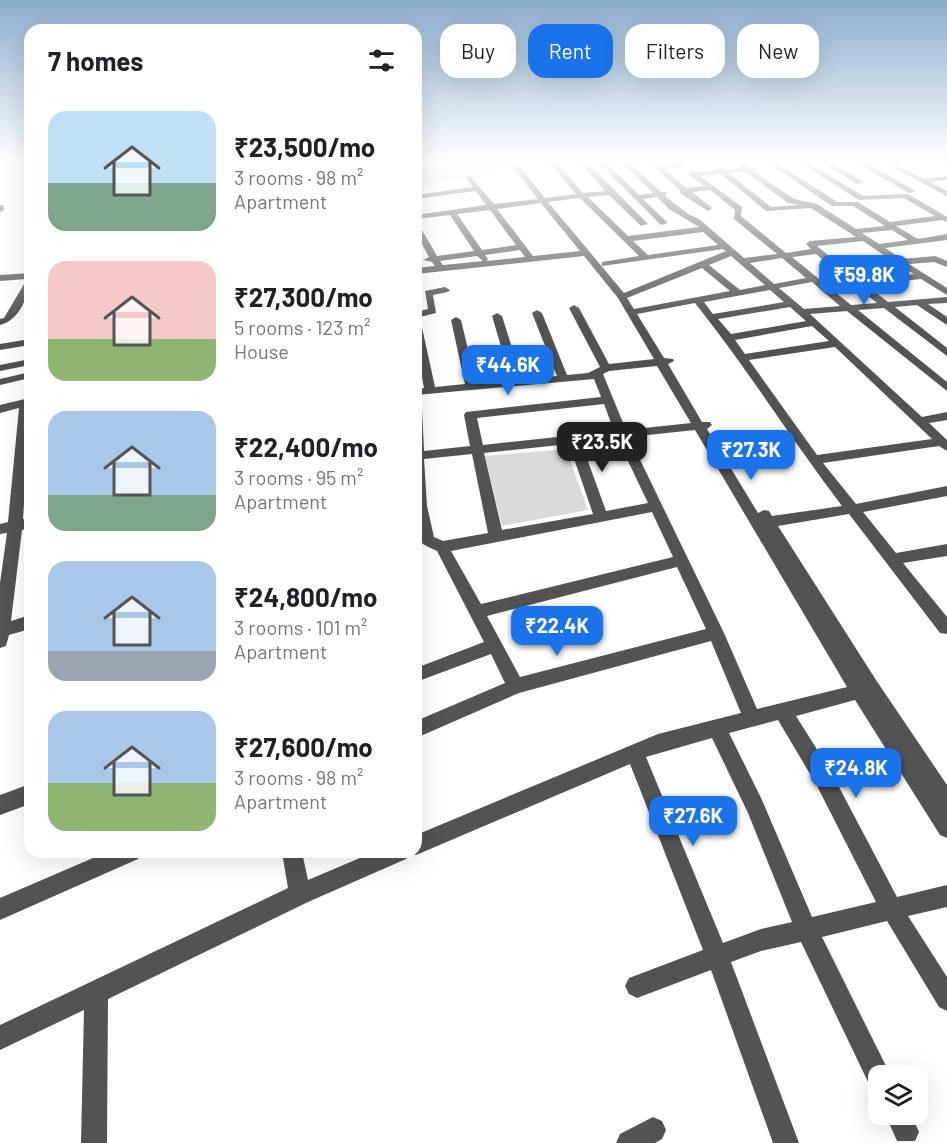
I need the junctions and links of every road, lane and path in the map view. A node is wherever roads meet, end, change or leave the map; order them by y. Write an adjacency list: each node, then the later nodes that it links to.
1 (454, 215): 27 (street)
2 (497, 215): 23 (street)
3 (557, 215): 28 (street)
4 (559, 215): 38 (street)
5 (603, 215): 20 (street)
6 (635, 215): 14 (street)
7 (656, 215): 13 (street)
8 (686, 215): 16 (street)
9 (737, 215): 29 (street)
10 (827, 215): 17 (street)
11 (873, 215): 15 (street)
12 (945, 219): 15 (street)
13 (664, 223)
14 (644, 224)
15 (891, 226): 17 (street); 22 (street)
16 (705, 229): 20 (street); 25 (street)
17 (853, 232): 21 (street)
18 (422, 237): 31 (street)
19 (947, 237): 22 (street)
20 (627, 239): 30 (street)
21 (863, 239): 24 (street); 26 (street)
22 (916, 241): 24 (street)
23 (522, 247): 27 (street); 32 (street)
24 (875, 247): 33 (street)
25 (729, 249): 30 (street); 35 (street); 39 (street)
26 (818, 251): 29 (street); 37 (street)
27 (478, 252): 31 (street); 36 (street)
28 (585, 253): 32 (street); 53 (street)
29 (785, 255): 35 (street); 46 (street)
30 (645, 257): 38 (street)
31 (435, 259): 34 (street); 41 (street)
32 (531, 259): 36 (street)
33 (896, 260): 37 (street); 40 (street); 44 (street)
34 (422, 261)
35 (743, 261): 48 (street)
36 (488, 263): 41 (street)
37 (832, 263): 47 (street)
38 (605, 264): 53 (street)
39 (703, 264): 51 (street); 53 (street)
40 (947, 264)
41 (441, 268): 42 (street)
42 (422, 270)
43 (24, 276): 45 (street)
44 (924, 276): 47 (street); 52 (street)
45 (0, 278)
46 (815, 279): 48 (street); 60 (street)
47 (858, 284): 58 (street)
48 (772, 286): 51 (street); 56 (street)
49 (445, 290): 64 (street)
50 (24, 291): 68 (street)
51 (737, 292): 54 (street)
52 (947, 292)
53 (625, 296): 61 (street)
54 (697, 300): 61 (street); 66 (street)
55 (947, 300): 57 (street)
56 (793, 303): 62 (street); 66 (street)
57 (920, 303): 58 (street); 69 (street)
58 (887, 307): 60 (street); 76 (street)
59 (574, 308): 81 (street)
60 (852, 309): 62 (street); 86 (street)
61 (635, 312): 78 (street)
62 (803, 312): 70 (street)
63 (537, 313): 83 (street)
64 (422, 314)
65 (497, 316): 85 (street)
66 (711, 317): 71 (street)
67 (456, 320): 89 (street)
68 (0, 322)
69 (947, 322)
70 (814, 323): 71 (street); 73 (street)
71 (728, 338): 77 (street)
72 (24, 343): 74 (street)
73 (837, 343): 77 (street); 94 (street)
74 (0, 347)
75 (422, 352): 87 (street)
76 (947, 353)
77 (741, 358): 101 (street)
78 (666, 362): 81 (street); 95 (street)
79 (24, 363): 80 (street)
80 (0, 368)
81 (602, 371): 83 (street); 90 (street)
82 (24, 376): 84 (street)
83 (563, 378): 85 (street)
84 (0, 382)
85 (518, 383): 89 (street)
86 (946, 387)
87 (430, 391): 88 (street); 89 (street)
88 (422, 392)
89 (468, 399): 90 (street); 99 (street)
90 (608, 400): 96 (street)
91 (24, 403): 92 (street)
92 (0, 409)
93 (947, 416): 94 (street)
94 (919, 421): 98 (street)
95 (704, 425): 96 (street); 108 (street)
96 (621, 433): 97 (street); 104 (street)
97 (573, 438): 99 (street); 106 (street)
98 (944, 445): 101 (street)
99 (476, 448): 100 (street); 111 (street)
100 (422, 455)
101 (814, 460): 105 (street)
102 (24, 483): 110 (street)
103 (947, 491): 105 (street)
104 (655, 507): 106 (street); 115 (street)
105 (853, 509): 108 (street); 114 (street)
106 (601, 518): 111 (street)
107 (422, 521): 112 (street)
108 (763, 523): 125 (street)
109 (24, 524): 110 (street)
110 (7, 528): 119 (street)
111 (496, 537): 112 (street)
112 (442, 547): 116 (street)
113 (947, 550): 114 (street)
114 (894, 559): 118 (street)
115 (680, 561): 116 (street); 120 (street)
116 (476, 612): 122 (street)
117 (24, 624): 119 (street)
118 (947, 628)
119 (0, 631): 121 (street)
120 (716, 633): 124 (street); 127 (street)
121 (0, 641)
122 (494, 646): 123 (street); 124 (street)
123 (422, 673)
124 (516, 686): 128 (street)
125 (866, 689): 126 (street); 132 (street); 134 (street)
126 (782, 710): 127 (street); 142 (street)
127 (752, 718): 129 (street)
128 (422, 727)
129 (716, 727): 130 (street); 143 (street)
130 (635, 752): 135 (street); 144 (street)
131 (24, 796): 133 (street)
132 (947, 802)
133 (0, 805)
134 (947, 828)
135 (422, 842)
136 (117, 858): 141 (street)
137 (293, 858): 139 (street)
138 (385, 858): 139 (street)
139 (300, 894): 146 (street)
140 (947, 896): 142 (street)
141 (0, 909)
142 (891, 909): 143 (street); 147 (street)
143 (806, 929): 144 (street); 149 (street)
144 (717, 956): 145 (street); 153 (street)
145 (638, 986)
146 (96, 992): 148 (street); 151 (street)
147 (947, 999)
148 (0, 1038)
149 (873, 1065)
150 (652, 1130): 152 (street)
151 (94, 1143)
152 (629, 1143)
153 (786, 1143)

